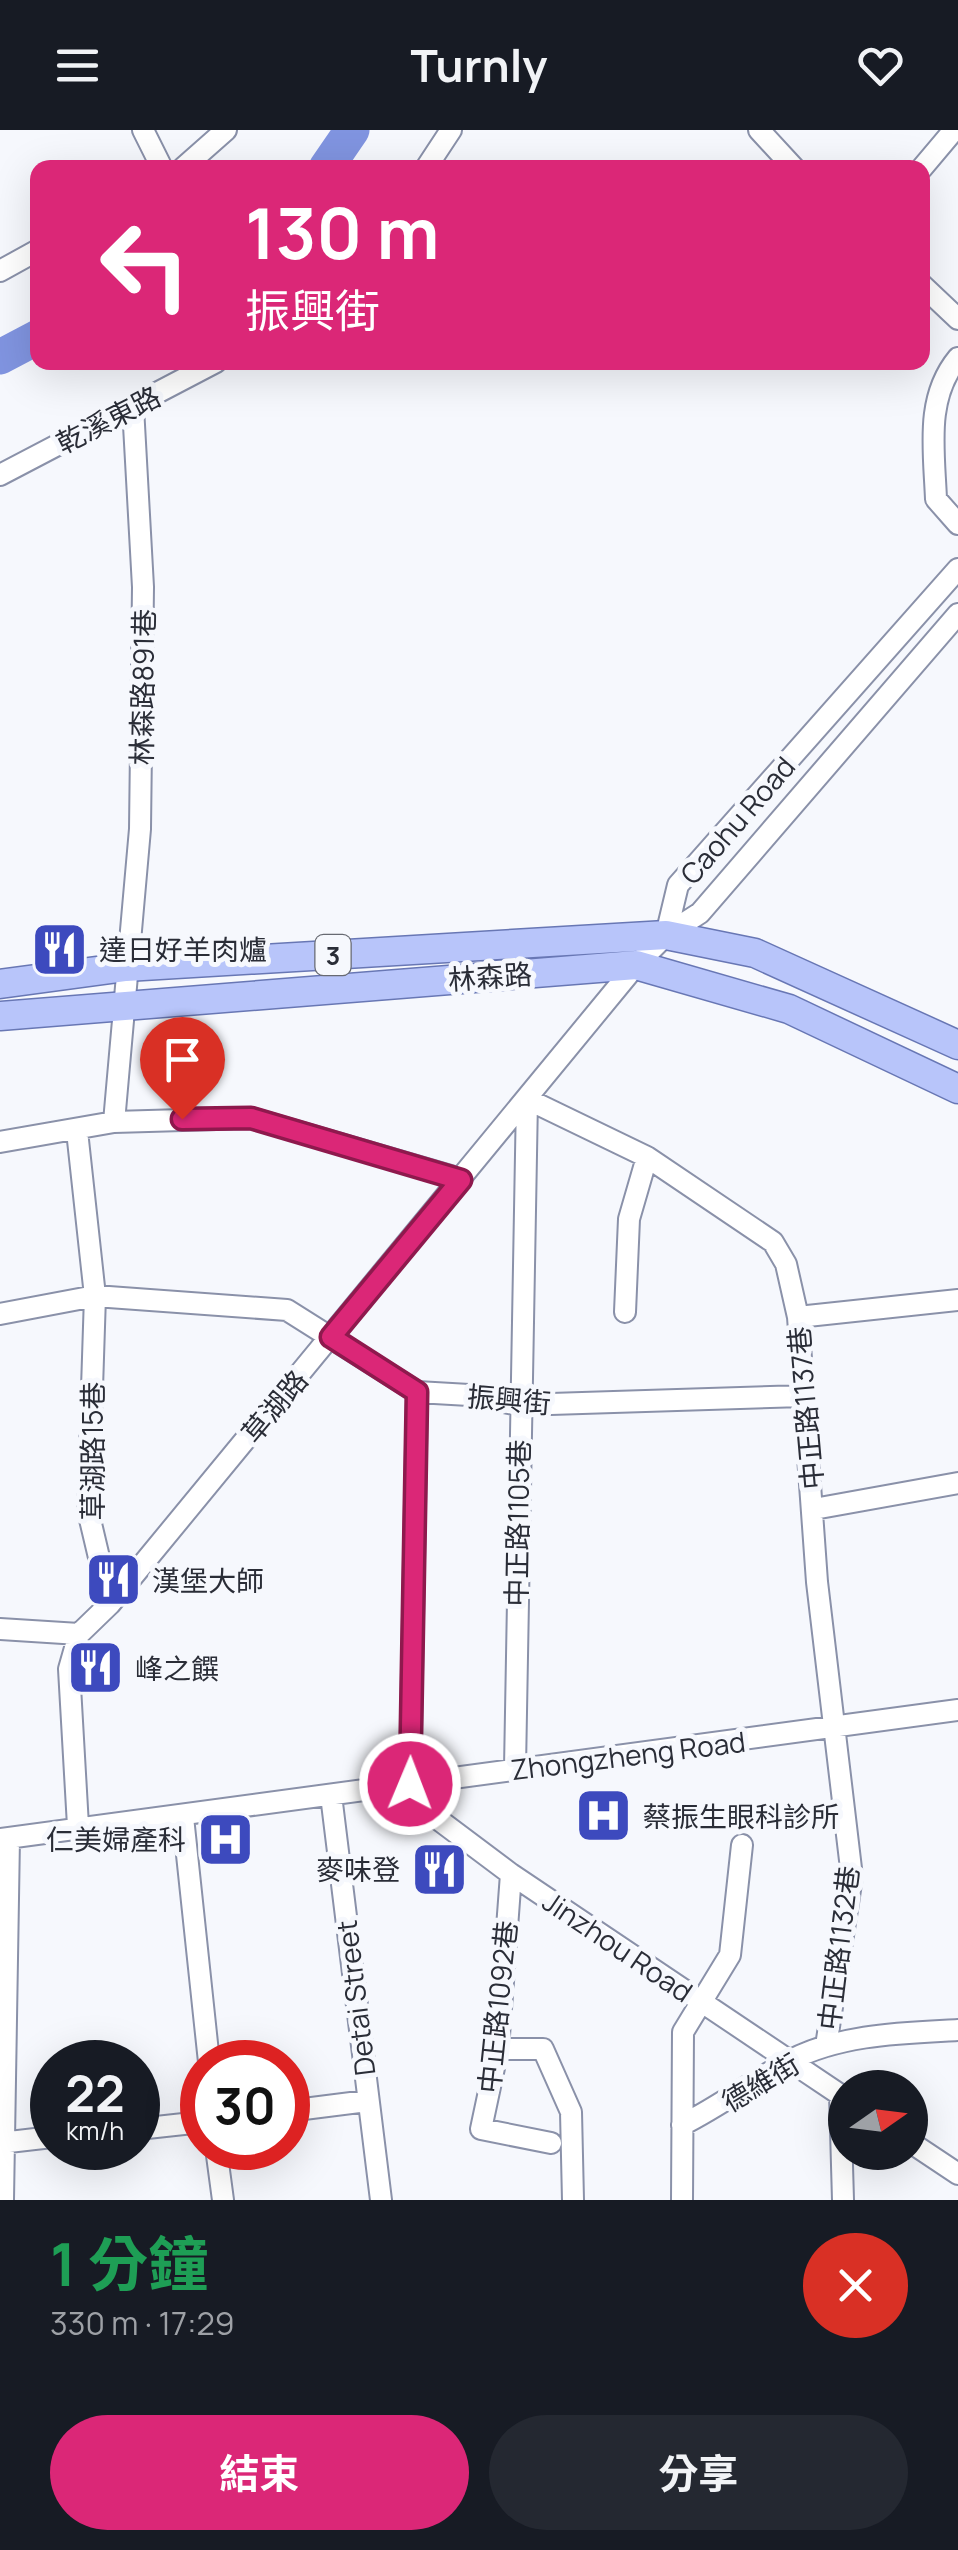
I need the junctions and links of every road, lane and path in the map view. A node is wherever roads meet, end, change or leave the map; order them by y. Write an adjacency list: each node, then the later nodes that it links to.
1 (143, 130): 6 (street)
2 (226, 130): 7 (street)
3 (452, 130): 8 (street)
4 (758, 130): 9 (street)
5 (954, 130): 10 (street)
6 (158, 160)
7 (192, 160)
8 (431, 160)
9 (786, 160)
10 (929, 160)
11 (30, 254): 12 (street)
12 (0, 270)
13 (930, 293): 14 (street)
14 (958, 319)
15 (958, 358): 19 (street)
16 (201, 370): 17 (street, 乾溪東路)
17 (133, 407): 18 (street, 乾溪東路); 24 (street, 林森路891巷)
18 (0, 475)
19 (958, 524)
20 (958, 569): 22 (street, Caohu Road)
21 (958, 614): 22 (street, Caohu Road)
22 (666, 935): 23 (street, 草湖路); 24 (main road, 林森路 / 3); 28 (main road, 林森路 / 3)
23 (636, 965): 26 (main road, 林森路 / 3); 29 (main road, 林森路 / 3); 30 (street, 草湖路)
24 (126, 967): 25 (main road, 林森路 / 3); 26 (street, 林森路891巷)
25 (0, 984)
26 (122, 1003): 27 (main road, 林森路 / 3); 31 (street, 林森路891巷)
27 (0, 1016)
28 (958, 1045)
29 (958, 1088)
30 (527, 1099): 34 (street, 中正路1137巷); 35 (street, 草湖路); 44 (street, 中正路1105巷)
31 (114, 1122): 32 (street); 35 (street)
32 (78, 1131): 33 (street); 36 (street, 草湖路15巷)
33 (0, 1142)
34 (646, 1157): 38 (street); 40 (street, 中正路1137巷)
35 (461, 1180): 41 (street, 草湖路)
36 (94, 1296): 39 (street, 振興街); 41 (street, 振興街); 47 (street, 草湖路15巷)
37 (958, 1300): 40 (street)
38 (625, 1312)
39 (0, 1314)
40 (798, 1317): 43 (street, 中正路1137巷)
41 (331, 1337): 42 (street, 振興街); 47 (street, 草湖路)
42 (417, 1392): 44 (street, 振興街); 53 (street)
43 (804, 1396): 44 (street, 振興街); 46 (street, 中正路1137巷)
44 (519, 1405): 52 (street, 中正路1105巷)
45 (958, 1483): 46 (street)
46 (814, 1509): 51 (street, 中正路1137巷)
47 (110, 1604): 49 (street, 草湖路)
48 (0, 1629): 49 (street)
49 (80, 1634): 56 (street)
50 (958, 1710): 51 (street, Zhongzheng Road)
51 (832, 1730): 52 (street, Zhongzheng Road); 63 (street, 中正路1132巷)
52 (514, 1768): 53 (street, Zhongzheng Road)
53 (402, 1786): 54 (street, Zhongzheng Road); 59 (street, Jinzhou Road)
54 (331, 1795): 55 (street, Zhongzheng Road); 67 (street, Detai Street)
55 (183, 1818): 56 (street, Zhongzheng Road); 62 (street)
56 (78, 1826): 57 (street, Zhongzheng Road)
57 (4, 1839): 71 (street)
58 (742, 1845): 60 (street)
59 (511, 1874): 60 (street, Jinzhou Road); 64 (street, 中正路1092巷)
60 (702, 2002): 65 (street, Jinzhou Road); 69 (street)
61 (958, 2030): 63 (street, 德維街)
62 (207, 2040)
63 (826, 2046): 65 (street, 德維街)
64 (498, 2049): 72 (street, 中正路1092巷); 80 (street)
65 (790, 2060): 66 (street, Jinzhou Road); 69 (street, 德維街)
66 (828, 2086)
67 (367, 2101): 68 (street); 79 (street, Detai Street)
68 (310, 2108)
69 (682, 2126): 81 (street)
70 (30, 2140): 71 (street)
71 (3, 2143): 77 (street)
72 (552, 2143)
73 (928, 2154): 76 (street)
74 (219, 2170): 78 (street)
75 (843, 2170): 82 (street)
76 (958, 2174)
77 (3, 2200)
78 (223, 2200)
79 (381, 2200)
80 (573, 2200)
81 (682, 2200)
82 (843, 2200)

